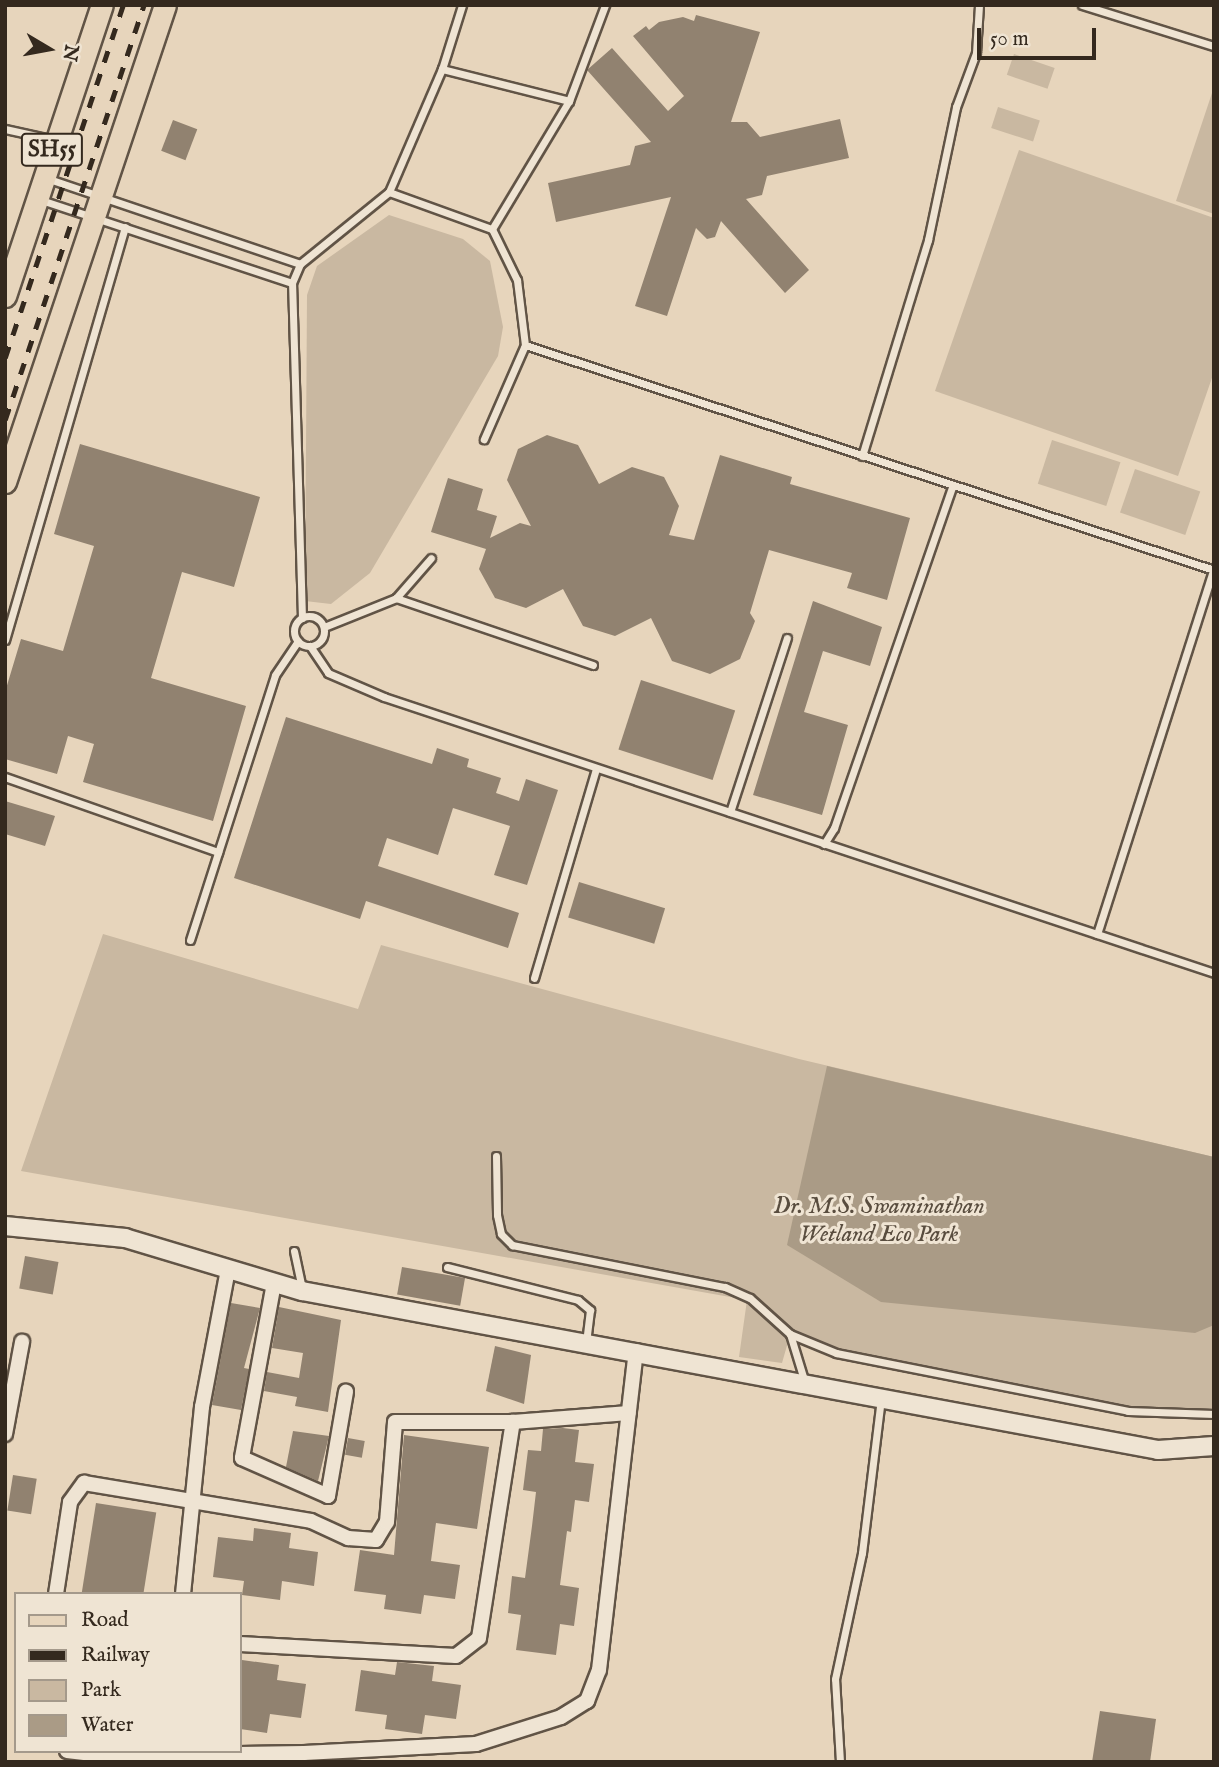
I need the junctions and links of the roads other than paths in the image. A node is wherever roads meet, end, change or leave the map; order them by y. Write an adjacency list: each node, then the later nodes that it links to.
1 (102, 5): 11 (main road, SH55)
2 (165, 5): 14 (main road, SH55)
3 (462, 5): 8 (lane)
4 (605, 5): 9 (lane)
5 (979, 5): 24 (lane)
6 (1082, 5): 7 (lane)
7 (1214, 46)
8 (442, 69): 9 (lane); 13 (lane)
9 (569, 101): 18 (lane)
10 (5, 129): 11 (lane)
11 (55, 139): 12 (main road, SH55)
12 (44, 178): 14 (lane); 15 (main road, SH55)
13 (389, 192): 18 (lane); 19 (lane)
14 (99, 196): 16 (main road, SH55); 19 (lane)
15 (37, 198): 16 (lane); 21 (main road, SH55)
16 (92, 217): 17 (lane); 25 (main road, SH55)
17 (125, 228): 20 (lane); 33 (lane)
18 (492, 229): 22 (lane)
19 (300, 264): 20 (lane)
20 (292, 283): 30 (lane)
21 (5, 296)
22 (525, 345): 23 (lane); 24 (lane)
23 (484, 439)
24 (862, 456): 26 (lane)
25 (5, 482)
26 (953, 485): 28 (lane); 40 (lane)
27 (431, 558): 29 (lane)
28 (1214, 569): 42 (lane)
29 (396, 598): 31 (lane); 36 (lane)
30 (302, 618): 31 (lane); 34 (lane)
31 (324, 626): 35 (lane)
32 (787, 638): 39 (lane)
33 (5, 640)
34 (298, 641): 35 (lane); 41 (lane)
35 (310, 646): 37 (lane)
36 (593, 665)
37 (596, 769): 39 (lane); 45 (lane)
38 (5, 777): 41 (lane)
39 (730, 813): 40 (lane)
40 (824, 844): 42 (lane)
41 (218, 852): 43 (lane)
42 (1097, 934): 44 (lane)
43 (190, 940)
44 (1214, 973)
45 (534, 978)
46 (496, 1156): 53 (lane)
47 (5, 1226): 50 (street)
48 (295, 1251): 52 (lane)
49 (447, 1267): 55 (lane)
50 (228, 1269): 51 (street); 66 (street)
51 (274, 1283): 52 (street); 58 (street)
52 (302, 1291): 55 (street)
53 (790, 1334): 57 (lane); 62 (lane)
54 (22, 1342): 60 (street)
55 (586, 1342): 56 (street)
56 (636, 1351): 57 (street); 61 (street)
57 (805, 1383): 59 (street)
58 (346, 1392)
59 (881, 1397): 65 (street); 73 (lane)
60 (8, 1404): 64 (street)
61 (629, 1413): 63 (street); 71 (street)
62 (1214, 1414)
63 (513, 1422): 66 (street); 69 (street)
64 (5, 1434)
65 (1214, 1446)
66 (192, 1500): 67 (street); 68 (street)
67 (56, 1592)
68 (183, 1592)
69 (242, 1644)
70 (84, 1753): 72 (street)
71 (338, 1756): 72 (street)
72 (304, 1757)
73 (840, 1762)

